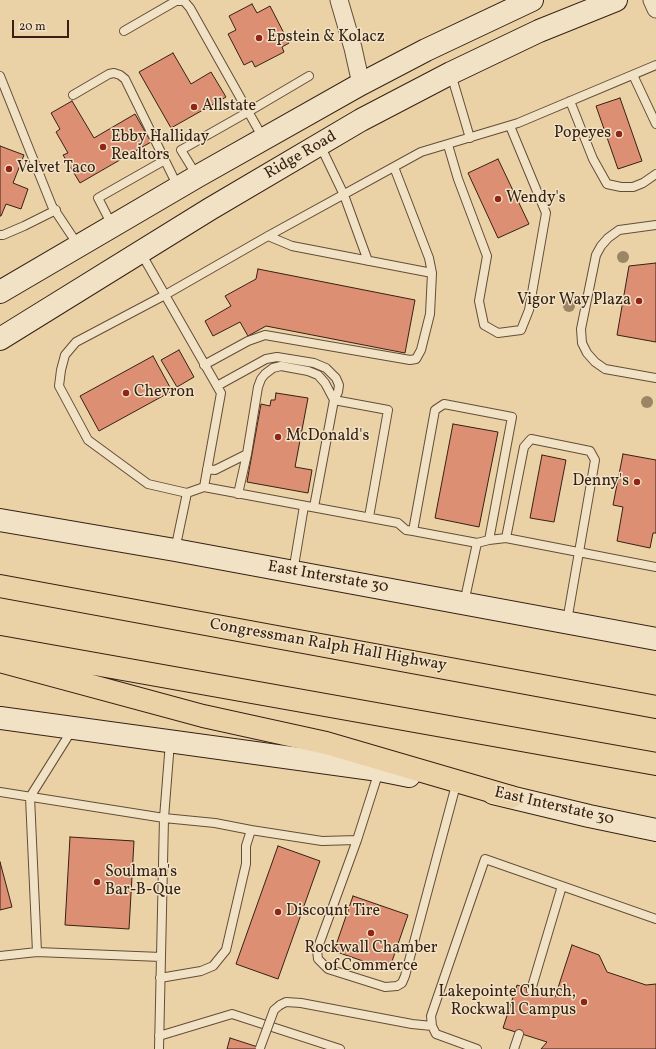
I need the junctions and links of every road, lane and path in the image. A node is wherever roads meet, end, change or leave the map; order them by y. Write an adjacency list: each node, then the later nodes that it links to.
1 (339, 0): 12 (street)
2 (532, 0): 12 (main road, Ridge Road)
3 (616, 0): 8 (main road, Ridge Road)
4 (652, 0): 5 (street)
5 (656, 10)
6 (124, 31): 15 (lane)
7 (656, 65): 9 (lane)
8 (451, 73): 18 (lane); 20 (main road, Ridge Road)
9 (633, 75): 14 (lane); 16 (lane)
10 (0, 76): 28 (lane)
11 (309, 76): 15 (lane)
12 (361, 84): 19 (main road, Ridge Road)
13 (73, 95): 22 (lane)
14 (570, 101): 17 (lane); 24 (lane)
15 (248, 112): 19 (lane); 25 (lane)
16 (656, 124)
17 (510, 126): 18 (lane); 21 (lane)
18 (470, 138): 21 (lane)
19 (264, 139): 25 (main road, Ridge Road)
20 (320, 144): 27 (lane); 34 (main road, Ridge Road)
21 (448, 145): 23 (lane)
22 (165, 160): 26 (lane); 30 (lane)
23 (394, 167): 27 (lane); 36 (lane)
24 (656, 174)
25 (198, 176): 26 (main road, Ridge Road)
26 (179, 188): 30 (main road, Ridge Road)
27 (344, 194): 32 (lane); 35 (lane)
28 (56, 210): 31 (lane); 33 (lane)
29 (656, 225): 41 (lane)
30 (113, 226): 33 (main road, Ridge Road)
31 (0, 234)
32 (268, 236): 35 (lane); 38 (lane)
33 (78, 246): 37 (main road, Ridge Road)
34 (141, 252): 38 (lane); 39 (main road, Ridge Road)
35 (368, 261): 36 (lane)
36 (432, 273): 40 (lane)
37 (0, 292)
38 (165, 295): 40 (lane); 47 (lane)
39 (0, 339)
40 (204, 365): 42 (lane)
41 (656, 378)
42 (217, 386): 43 (lane); 45 (lane)
43 (334, 400): 44 (lane); 50 (lane); 51 (lane)
44 (247, 454): 45 (lane); 48 (lane)
45 (207, 469): 46 (lane)
46 (204, 487): 47 (lane); 48 (lane)
47 (187, 493): 57 (lane)
48 (238, 494): 49 (lane)
49 (304, 506): 50 (lane); 60 (lane)
50 (314, 507): 51 (lane)
51 (369, 517): 53 (lane)
52 (0, 520): 57 (main road, East Interstate 30)
53 (413, 531): 55 (lane); 56 (lane)
54 (506, 538): 55 (lane); 58 (lane); 58 (lane)
55 (489, 540): 56 (lane)
56 (477, 543): 62 (lane)
57 (175, 550): 60 (main road, East Interstate 30)
58 (579, 552): 59 (lane); 63 (lane)
59 (656, 567)
60 (293, 572): 62 (main road, East Interstate 30)
61 (0, 586): 67 (highway, Congressman Ralph Hall Highway)
62 (464, 603): 63 (main road, East Interstate 30)
63 (567, 622): 64 (main road, East Interstate 30)
64 (656, 639)
65 (0, 646): 71 (highway)
66 (0, 661): 76 (highway)
67 (656, 707)
68 (0, 718): 69 (main road, East Interstate 30)
69 (73, 728): 70 (main road, East Interstate 30); 75 (lane)
70 (170, 741): 72 (main road, East Interstate 30); 77 (lane)
71 (656, 764)
72 (379, 770): 73 (main road, East Interstate 30); 80 (lane)
73 (456, 786): 76 (main road, East Interstate 30); 80 (lane)
74 (0, 792): 75 (lane)
75 (30, 797): 77 (lane); 83 (lane)
76 (511, 797): 79 (main road, East Interstate 30)
77 (164, 818): 78 (lane); 85 (lane)
78 (251, 830): 80 (lane); 86 (lane)
79 (656, 830)
80 (357, 840)
81 (562, 886): 82 (lane); 87 (lane); 88 (lane)
82 (656, 919)
83 (37, 952): 84 (lane); 85 (lane)
84 (0, 956)
85 (161, 957): 86 (lane)
86 (160, 978): 90 (lane)
87 (531, 990)
88 (432, 1026): 91 (lane, bridge); 94 (lane)
89 (519, 1034): 95 (lane)
90 (159, 1036): 92 (lane); 93 (lane)
91 (260, 1048)
92 (159, 1049)
93 (340, 1049)
94 (477, 1049)
95 (514, 1049)

